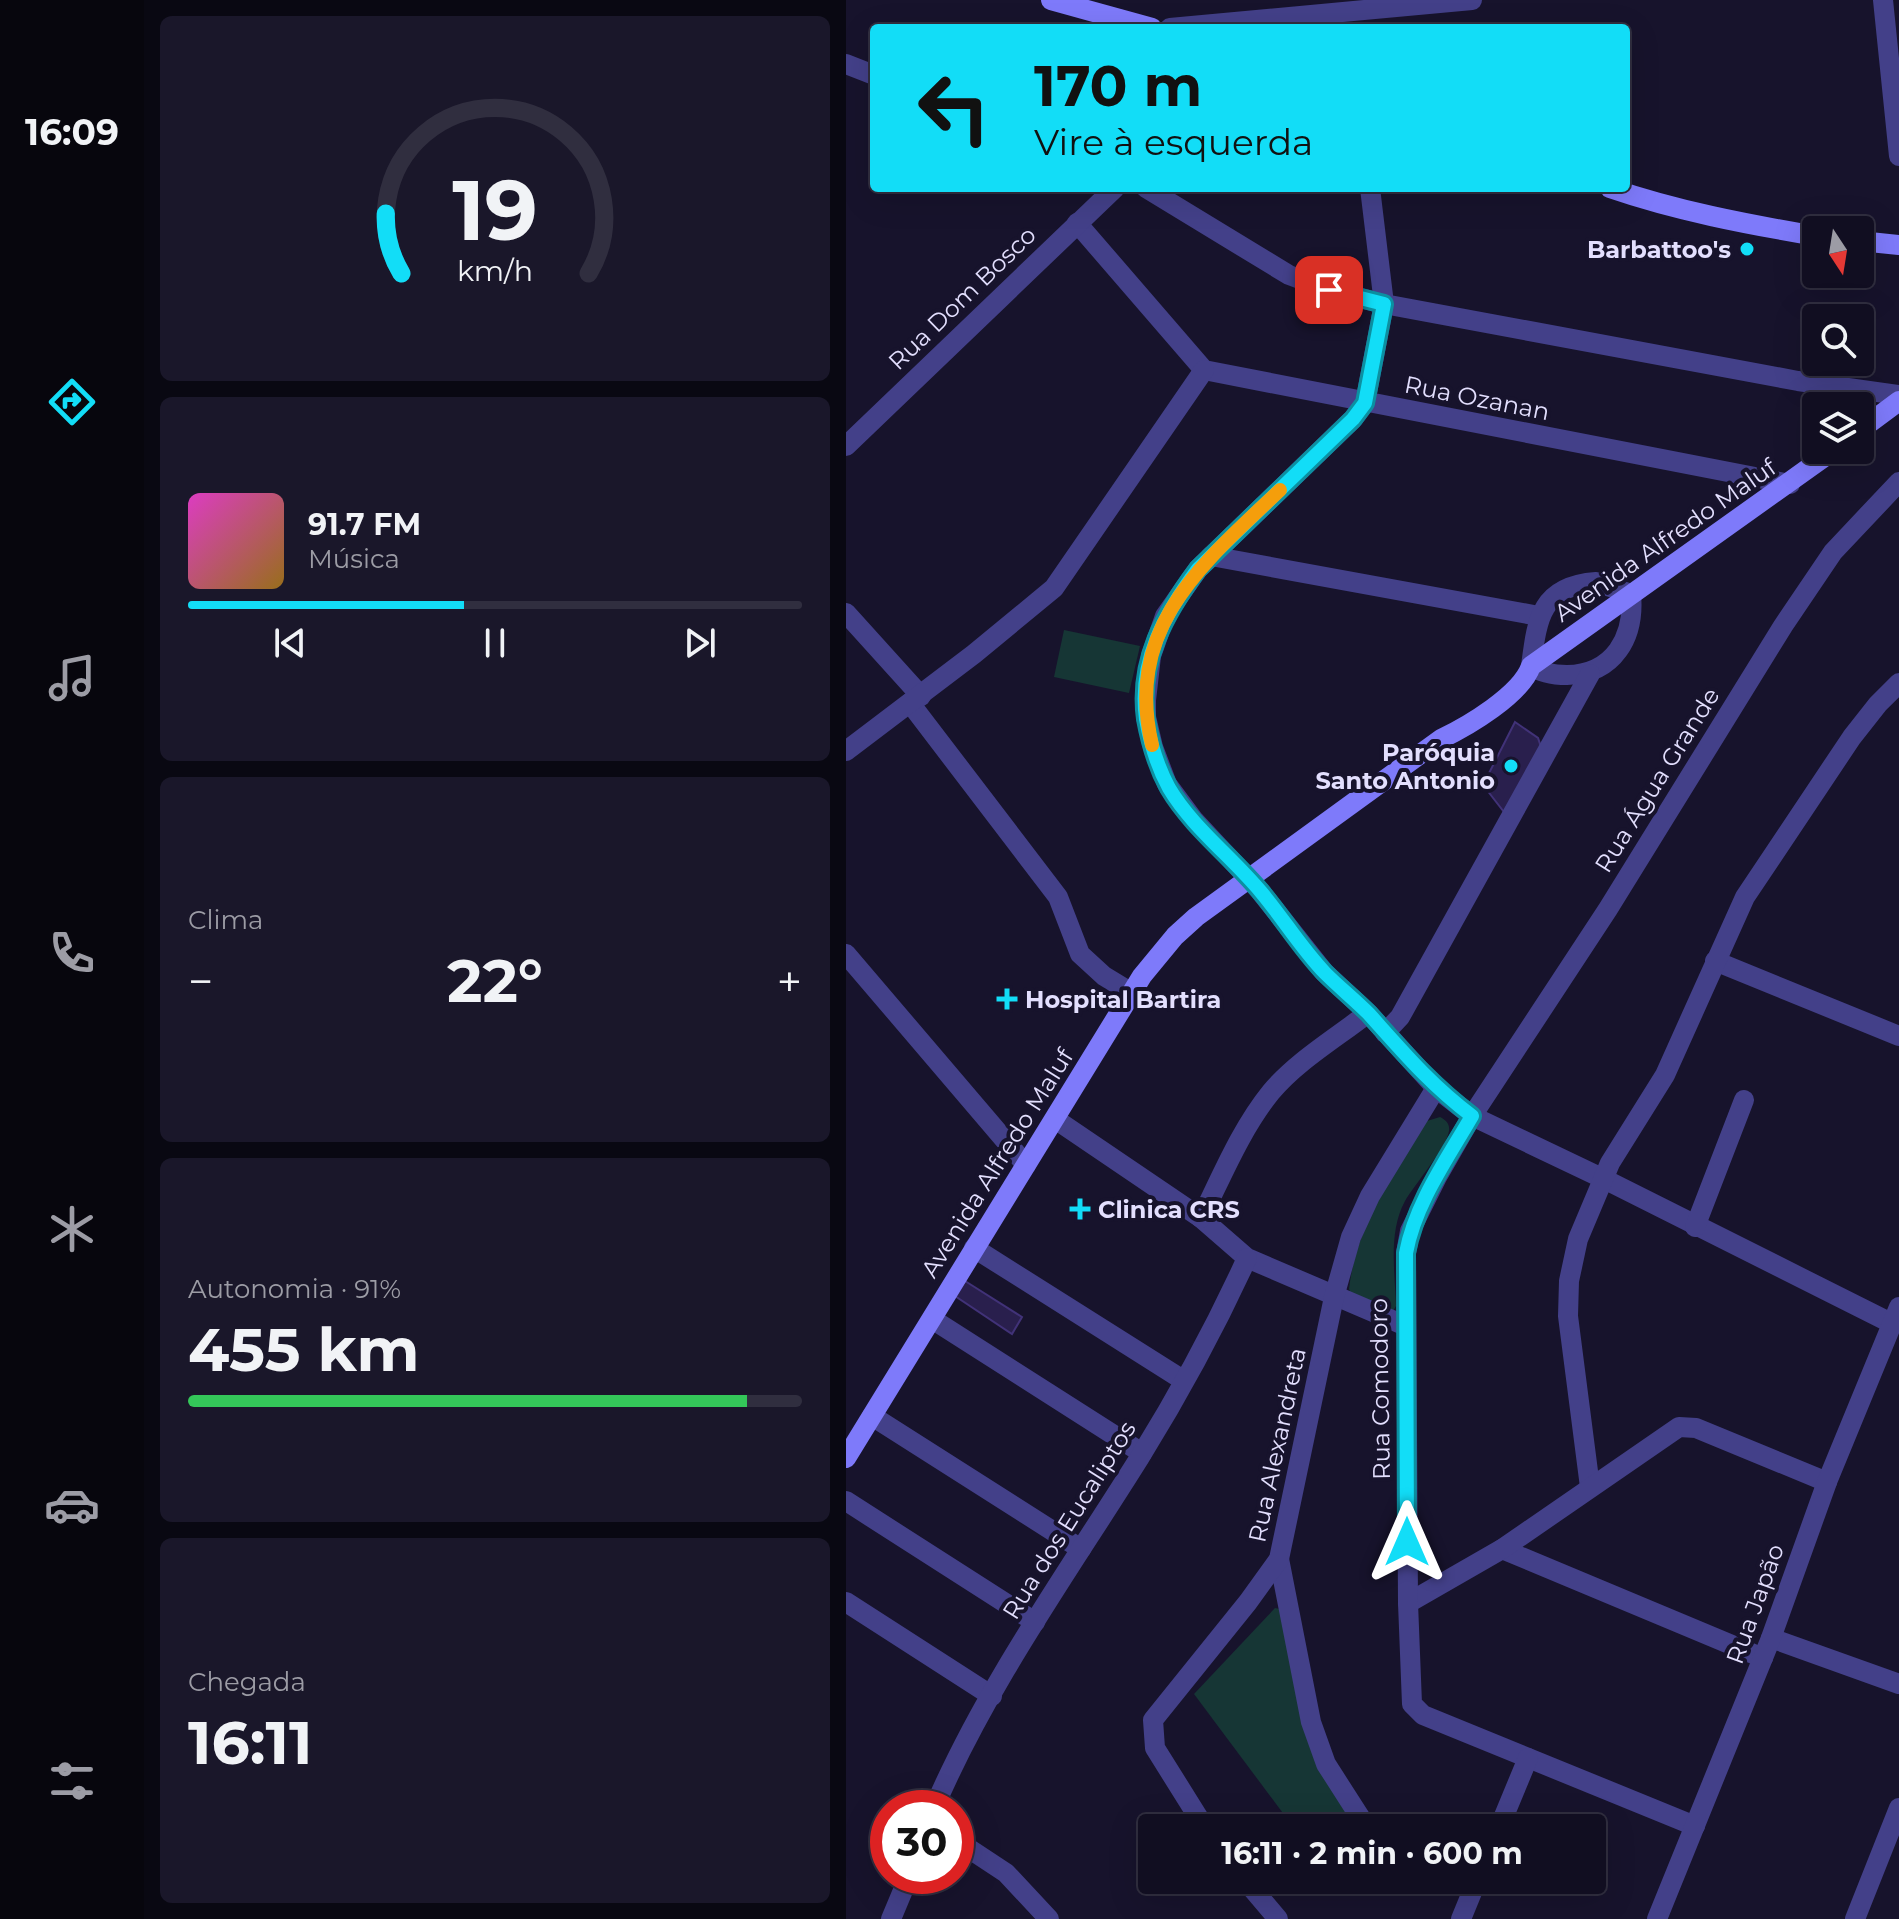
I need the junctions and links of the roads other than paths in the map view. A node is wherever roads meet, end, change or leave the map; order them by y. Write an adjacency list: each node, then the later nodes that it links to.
1 (1044, 0): 6 (main road)
2 (1051, 0): 7 (main road)
3 (1472, 0): 5 (street)
4 (1883, 0): 11 (street)
5 (1349, 13): 8 (street)
6 (1107, 24)
7 (1138, 24)
8 (1218, 24)
9 (846, 64): 10 (street)
10 (870, 73)
11 (1899, 156)
12 (1111, 192): 16 (street, Rua Dom Bosco)
13 (1153, 192): 20 (street)
14 (1370, 192): 20 (street)
15 (1622, 192): 17 (main road)
16 (1077, 223): 21 (street); 26 (street, Rua Dom Bosco)
17 (1802, 234)
18 (1874, 242): 19 (main road)
19 (1899, 245)
20 (1384, 304): 22 (street); 24 (street)
21 (1204, 370): 24 (street, Rua Ozanan); 37 (street)
22 (1899, 395)
23 (1899, 401): 25 (main road)
24 (1365, 403): 29 (street, Rua Ozanan); 30 (street)
25 (1874, 420)
26 (846, 446)
27 (1816, 464): 29 (main road, Avenida Alfredo Maluf)
28 (1899, 482): 48 (street, Rua Água Grande)
29 (1790, 484): 31 (main road, Avenida Alfredo Maluf)
30 (1211, 556): 33 (street); 39 (street)
31 (1631, 594): 33 (street); 34 (main road, Avenida Alfredo Maluf); 35 (street)
32 (846, 613): 37 (street)
33 (1539, 616): 34 (street)
34 (1530, 670): 35 (street); 39 (main road, Avenida Alfredo Maluf)
35 (1590, 674): 44 (street)
36 (1899, 683): 41 (street)
37 (915, 700): 38 (street); 42 (street)
38 (846, 751)
39 (1248, 878): 42 (main road, Avenida Alfredo Maluf); 43 (street)
40 (846, 954): 50 (street)
41 (1715, 961): 45 (street); 51 (street)
42 (1132, 993): 49 (main road, Avenida Alfredo Maluf)
43 (1368, 1013): 44 (street); 52 (street)
44 (1385, 1033): 46 (street)
45 (1899, 1036)
46 (1436, 1088): 48 (street); 56 (street, Rua Alexandreta)
47 (1744, 1100): 53 (street)
48 (1472, 1116): 51 (street); 59 (street, Rua Comodoro)
49 (1055, 1119): 50 (main road, Avenida Alfredo Maluf); 52 (street)
50 (1026, 1165): 54 (main road, Avenida Alfredo Maluf)
51 (1604, 1179): 53 (street); 65 (street)
52 (1201, 1218): 55 (street)
53 (1695, 1227): 57 (street)
54 (974, 1248): 58 (main road, Avenida Alfredo Maluf); 60 (street)
55 (1247, 1258): 56 (street); 60 (street, Rua dos Eucaliptos)
56 (1334, 1297): 59 (street); 69 (street, Rua Alexandreta)
57 (1896, 1315): 64 (street, Rua Japão)
58 (932, 1319): 61 (main road, Avenida Alfredo Maluf); 62 (street)
59 (1406, 1326): 71 (street, Rua Comodoro)
60 (1183, 1380): 62 (street, Rua dos Eucaliptos)
61 (872, 1416): 63 (main road, Avenida Alfredo Maluf); 67 (street)
62 (1142, 1453): 67 (street, Rua dos Eucaliptos)
63 (846, 1458)
64 (1827, 1482): 65 (street); 73 (street, Rua Japão)
65 (1590, 1487): 68 (street)
66 (846, 1501): 72 (street)
67 (1081, 1549): 72 (street, Rua dos Eucaliptos)
68 (1502, 1549): 71 (street); 74 (street)
69 (1279, 1559): 80 (street, Rua Alexandreta); 81 (street)
70 (846, 1602): 76 (street)
71 (1408, 1603): 77 (street, Rua Comodoro)
72 (1035, 1622): 76 (street, Rua dos Eucaliptos)
73 (1771, 1638): 74 (street, Rua Japão); 75 (street)
74 (1763, 1658): 83 (street, Rua Japão)
75 (1899, 1684)
76 (992, 1696): 78 (street, Rua dos Eucaliptos)
77 (1528, 1758): 82 (street); 83 (street, Rua Comodoro)
78 (942, 1790)
79 (1899, 1808): 84 (street)
80 (1196, 1814)
81 (1358, 1814)
82 (1505, 1814)
83 (1695, 1826): 93 (street, Rua Japão)
84 (1892, 1843): 94 (street)
85 (974, 1852): 90 (street)
86 (901, 1894): 89 (street)
87 (1257, 1894): 91 (street)
88 (1471, 1894): 92 (street)
89 (891, 1919)
90 (1049, 1919)
91 (1278, 1919)
92 (1461, 1919)
93 (1657, 1919)
94 (1855, 1919)

